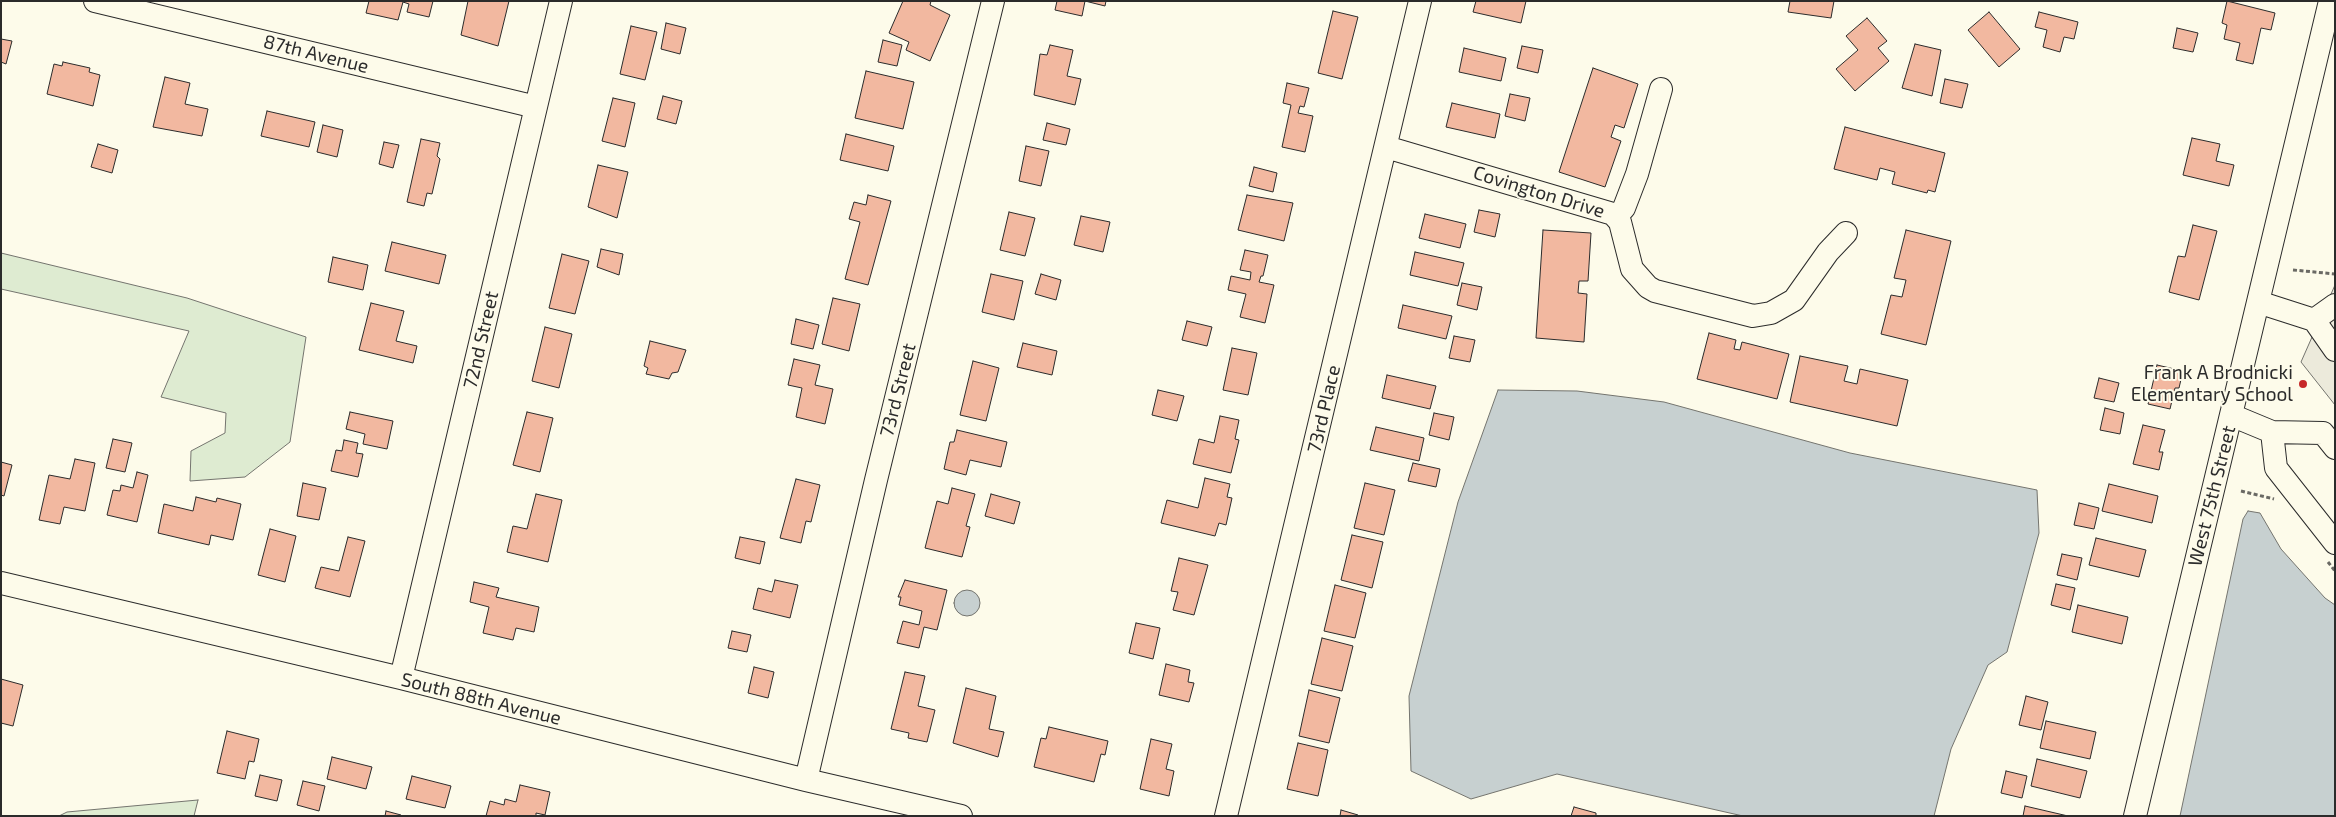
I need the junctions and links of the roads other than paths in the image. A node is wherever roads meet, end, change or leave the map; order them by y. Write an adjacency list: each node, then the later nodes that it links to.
1 (95, 1): 7 (street, 87th Avenue)
2 (561, 1): 7 (street, 72nd Street)
3 (993, 1): 21 (street, 73rd Street)
4 (1420, 1): 8 (street, 73rd Place)
5 (2330, 1): 11 (street, West 75th Street)
6 (1661, 89): 9 (street)
7 (536, 107): 20 (street, 72nd Street)
8 (1386, 146): 9 (street, Covington Drive); 23 (street, 73rd Place)
9 (1616, 217): 10 (street, Covington Drive)
10 (1846, 233)
11 (2258, 302): 13 (street); 15 (street, West 75th Street)
12 (2335, 305): 13 (street)
13 (2314, 320): 14 (street)
14 (2335, 350)
15 (2231, 415): 16 (street); 24 (street, West 75th Street)
16 (2272, 432): 17 (street); 18 (street)
17 (2335, 448)
18 (2335, 543)
19 (1, 584): 20 (street, South 88th Avenue)
20 (401, 678): 21 (street, South 88th Avenue)
21 (806, 780): 22 (street, South 88th Avenue)
22 (961, 816)
23 (1226, 816)
24 (2135, 816)

